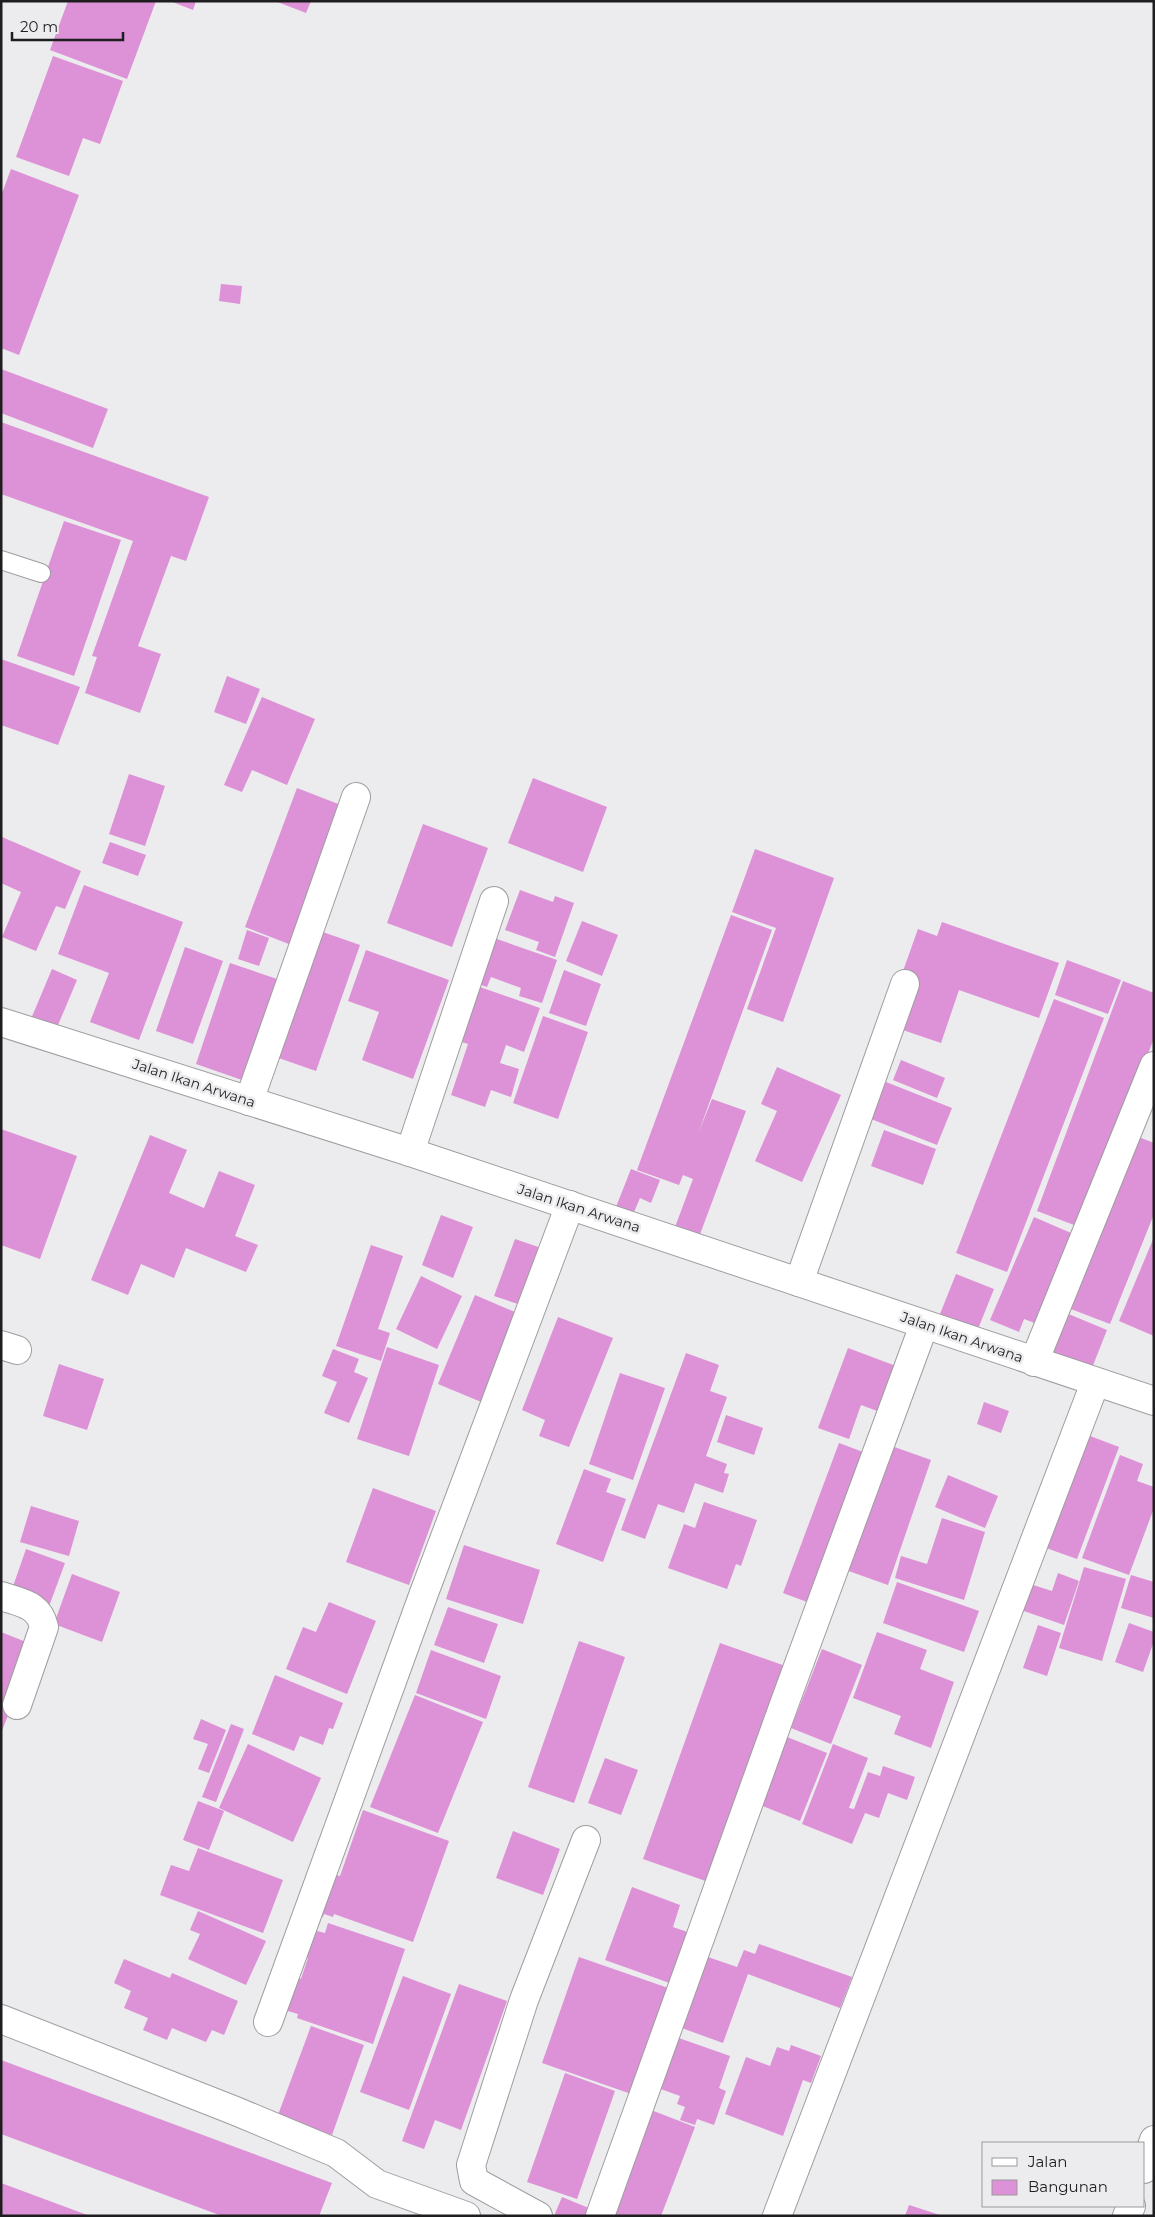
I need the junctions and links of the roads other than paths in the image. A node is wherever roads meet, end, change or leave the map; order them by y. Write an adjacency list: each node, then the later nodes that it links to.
1 (1, 560): 2 (lane)
2 (41, 573)
3 (356, 797): 8 (street)
4 (494, 901): 9 (street)
5 (905, 984): 11 (street)
6 (1, 1022): 8 (street, Jalan Ikan Arwana)
7 (1154, 1066): 13 (street)
8 (249, 1100): 9 (street, Jalan Ikan Arwana)
9 (410, 1152): 10 (street, Jalan Ikan Arwana)
10 (570, 1205): 11 (street, Jalan Ikan Arwana); 20 (street)
11 (799, 1282): 12 (street, Jalan Ikan Arwana)
12 (924, 1324): 13 (street, Jalan Ikan Arwana); 25 (street)
13 (1034, 1362): 14 (street, Jalan Ikan Arwana)
14 (1095, 1383): 15 (street, Jalan Ikan Arwana); 26 (street)
15 (1154, 1402)
16 (1, 1596): 17 (street)
17 (17, 1705)
18 (586, 1840): 24 (street)
19 (1, 2019): 23 (street)
20 (268, 2022)
21 (1154, 2140): 22 (street)
22 (1145, 2165)
23 (466, 2216)
24 (538, 2216)
25 (600, 2216)
26 (777, 2216)

